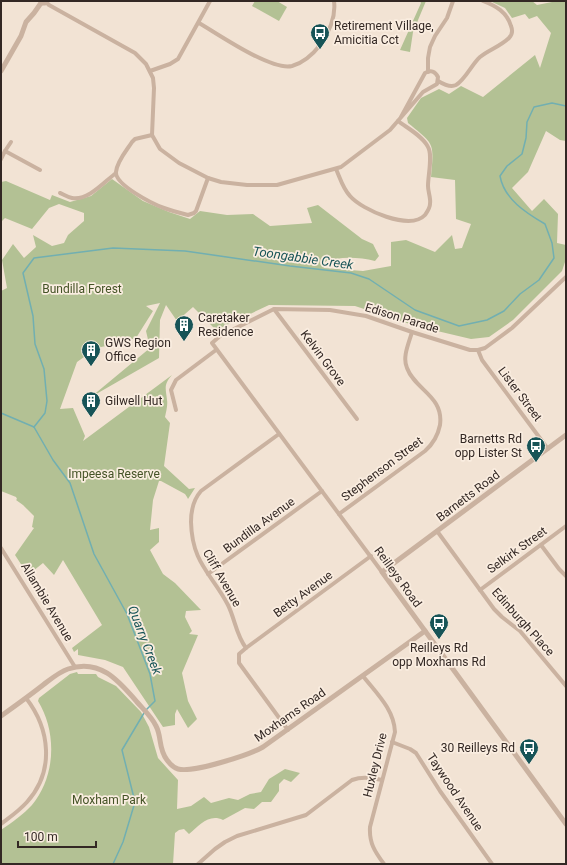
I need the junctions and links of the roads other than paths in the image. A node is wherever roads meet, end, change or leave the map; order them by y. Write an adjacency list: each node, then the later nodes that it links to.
1 (47, 1): 6 (street); 9 (street)
2 (210, 1): 7 (street)
3 (334, 1): 7 (street)
4 (453, 1): 10 (street)
5 (482, 1): 11 (street)
6 (40, 2): 8 (street)
7 (199, 23): 9 (street)
8 (1, 71)
9 (150, 71): 14 (street)
10 (428, 72): 11 (street); 12 (street)
11 (438, 81): 12 (street)
12 (401, 117): 13 (street)
13 (398, 121): 18 (street); 18 (street)
14 (152, 135): 20 (street); 21 (street)
15 (11, 142): 16 (street)
16 (6, 151): 17 (street); 19 (street)
17 (1, 159)
18 (336, 169): 21 (street)
19 (40, 170)
20 (116, 173): 21 (street); 22 (street)
21 (208, 178)
22 (60, 193)
23 (566, 277): 28 (street)
24 (274, 309): 25 (street, Edison Parade); 26 (street, Edison Parade); 30 (street, Kelvin Grove)
25 (412, 332): 28 (street, Edison Parade); 35 (street, Stephenson Street)
26 (212, 343): 27 (street, Reilleys Road)
27 (216, 350): 29 (street); 31 (street, Reilleys Road)
28 (478, 350): 33 (street, Lister Street)
29 (176, 410)
30 (357, 419)
31 (280, 434): 34 (street, Reilleys Road); 42 (street, Cliff Avenue)
32 (566, 435): 33 (street, Barnetts Road)
33 (548, 449): 37 (street, Barnetts Road)
34 (322, 491): 35 (street, Reilleys Road); 42 (street, Bundilla Avenue)
35 (339, 514): 40 (street, Reilleys Road)
36 (566, 526): 38 (street, Selkirk Street)
37 (437, 532): 41 (street, Barnetts Road); 44 (street, Edinburgh Place)
38 (541, 545): 43 (street); 44 (street, Selkirk Street)
39 (1, 548): 47 (street, Allambie Avenue)
40 (371, 556): 41 (street, Reilleys Road); 46 (street, Betty Avenue)
41 (382, 572): 45 (street, Reilleys Road)
42 (208, 574): 46 (street, Cliff Avenue)
43 (566, 576)
44 (480, 590): 49 (street, Edinburgh Place)
45 (425, 631): 48 (street, Moxhams Road); 56 (street, Reilleys Road)
46 (246, 648): 52 (street)
47 (75, 667): 50 (street, Moxhams Road); 52 (street, Moxhams Road)
48 (362, 676): 52 (street, Moxhams Road); 53 (street, Huxley Drive)
49 (566, 686)
50 (26, 698): 51 (street, Moxhams Road); 55 (street)
51 (1, 716)
52 (288, 730)
53 (392, 742): 54 (street, Huxley Drive); 59 (street, Taywood Avenue)
54 (382, 780): 57 (street); 58 (street, Huxley Drive)
55 (1, 824)
56 (566, 824)
57 (198, 864)
58 (384, 864)
59 (492, 864)

